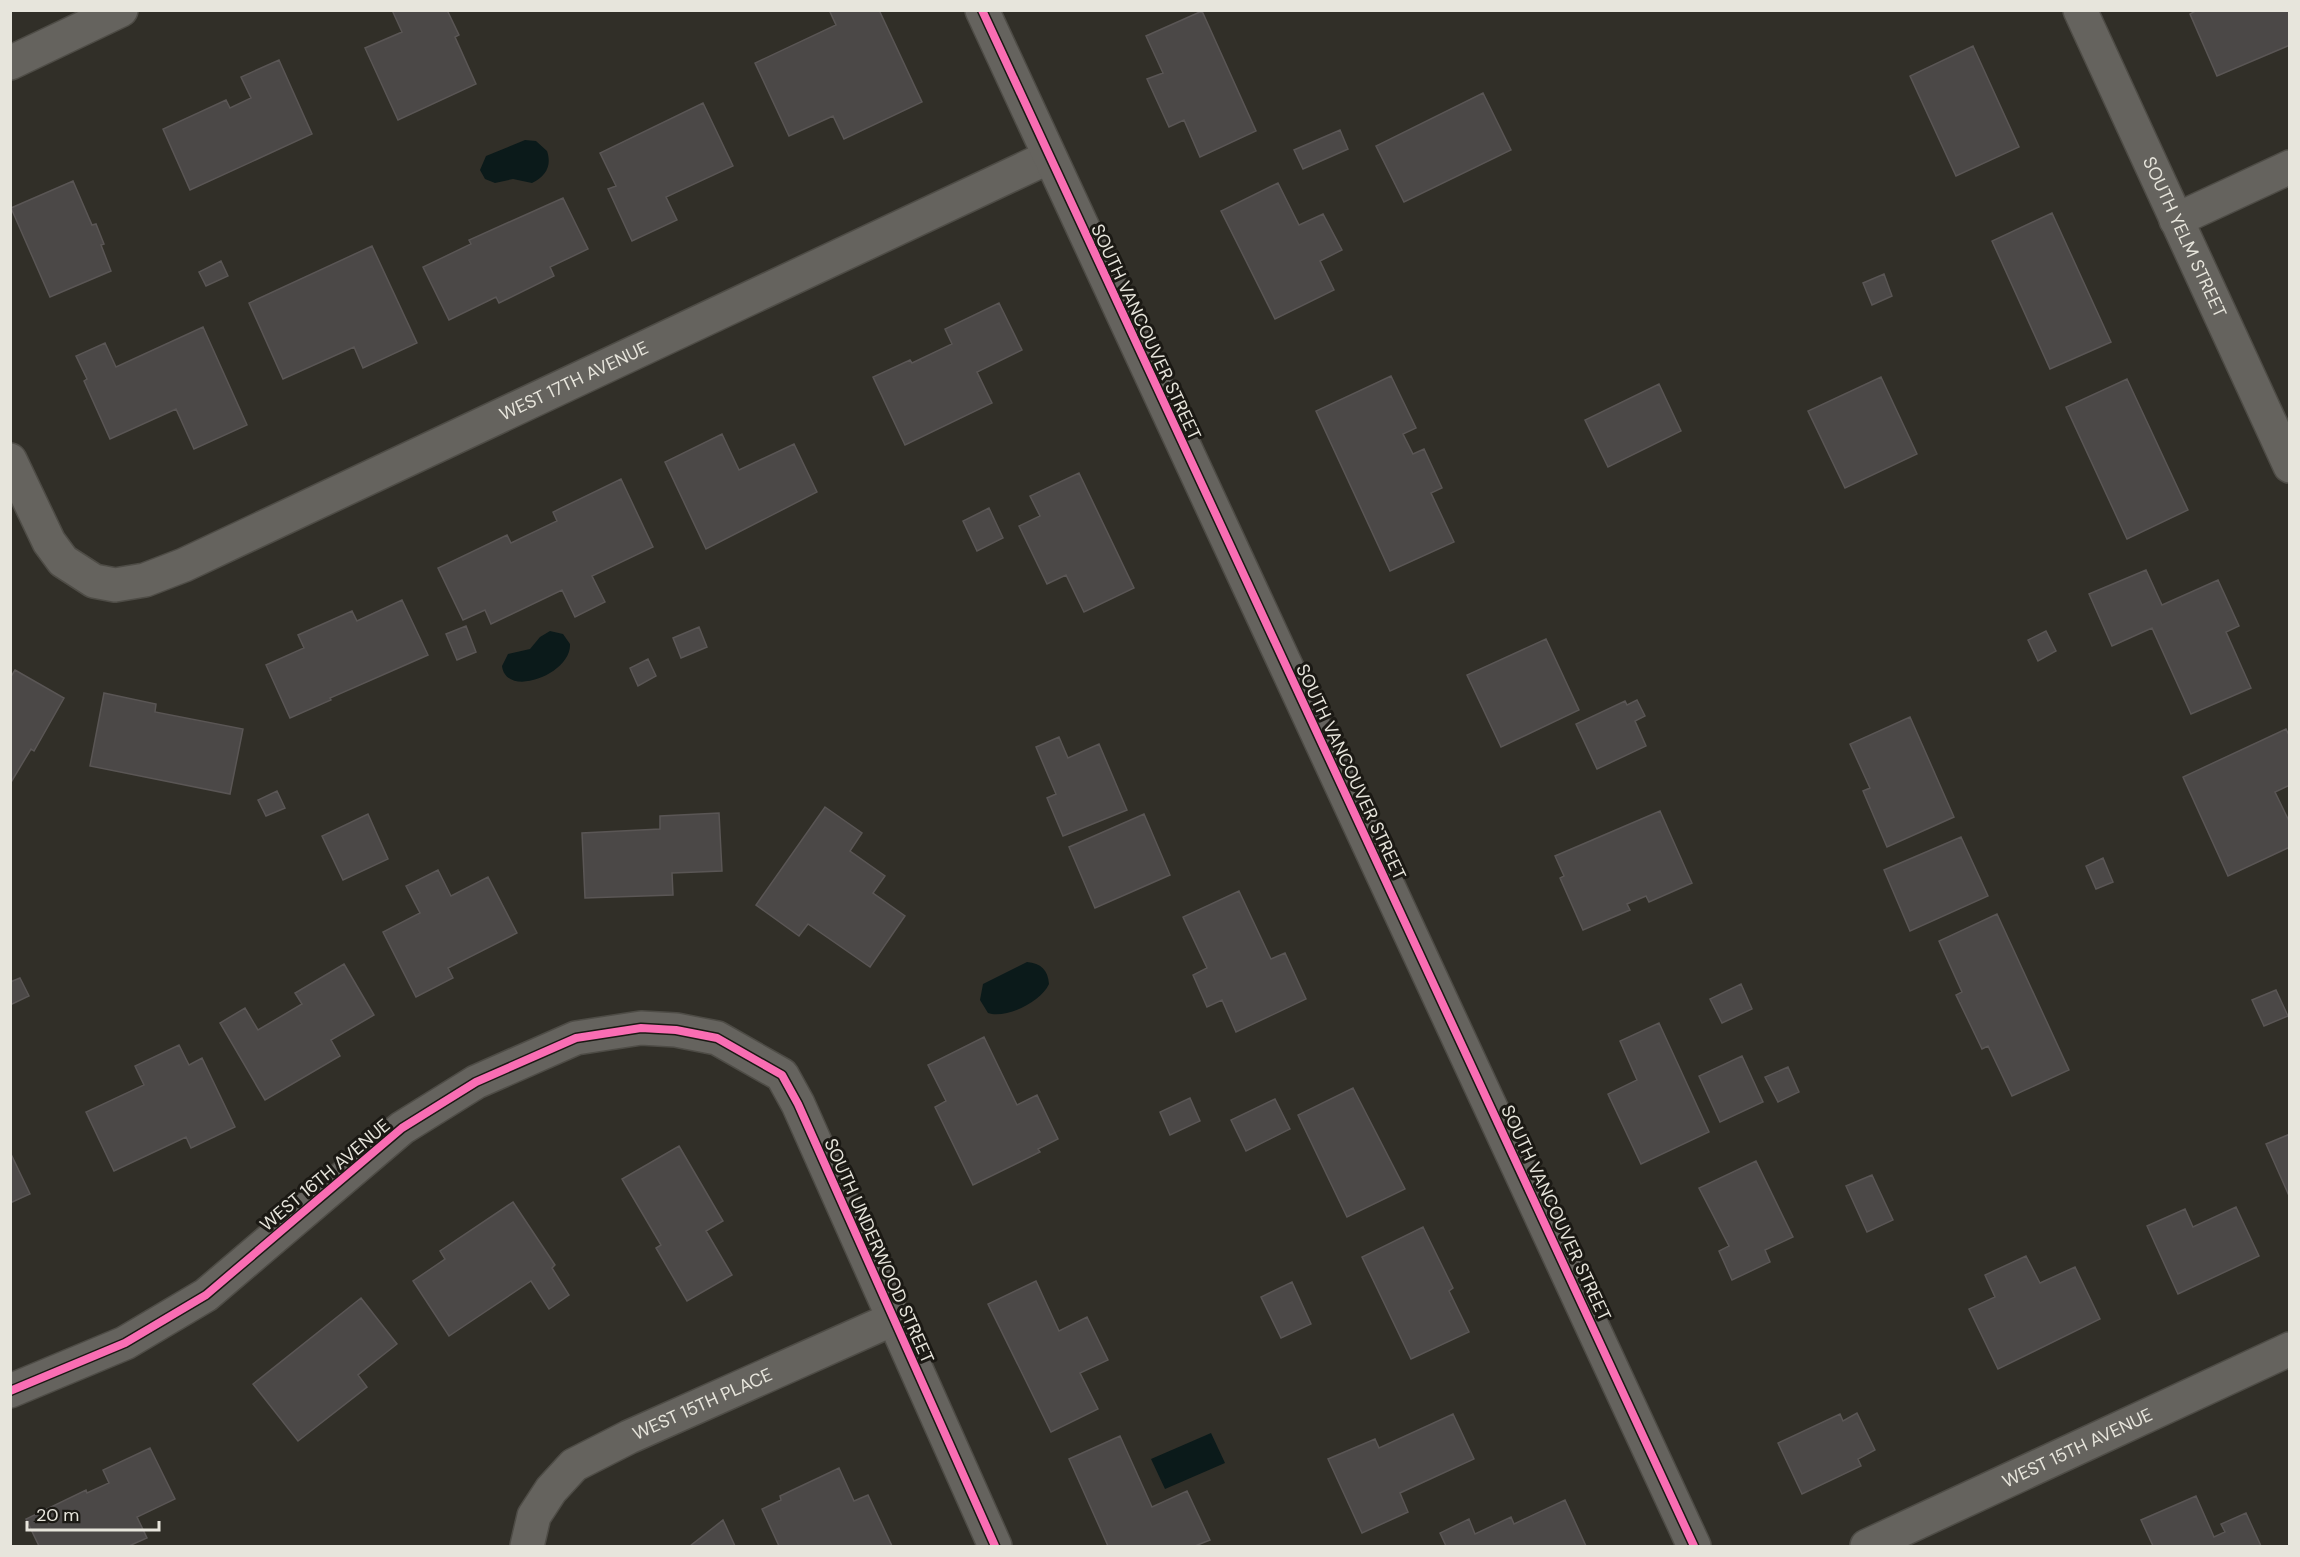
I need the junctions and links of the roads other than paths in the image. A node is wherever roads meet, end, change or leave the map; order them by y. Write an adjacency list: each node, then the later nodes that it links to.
1 (121, 10): 4 (street)
2 (982, 10): 5 (street, SOUTH VANCOUVER STREET)
3 (2080, 10): 7 (street, SOUTH YELM STREET)
4 (10, 63)
5 (1049, 157): 8 (street, WEST 17TH AVENUE); 16 (street, SOUTH VANCOUVER STREET)
6 (2289, 167): 7 (street)
7 (2176, 220): 9 (street, SOUTH YELM STREET)
8 (10, 460)
9 (2289, 466)
10 (676, 1030): 11 (street, SOUTH UNDERWOOD STREET); 13 (street, WEST 16TH AVENUE)
11 (893, 1319): 14 (street, WEST 15TH PLACE); 15 (street, SOUTH UNDERWOOD STREET)
12 (2289, 1348): 17 (street, WEST 15TH AVENUE)
13 (10, 1391)
14 (530, 1531)
15 (995, 1546)
16 (1694, 1546)
17 (1867, 1546)

